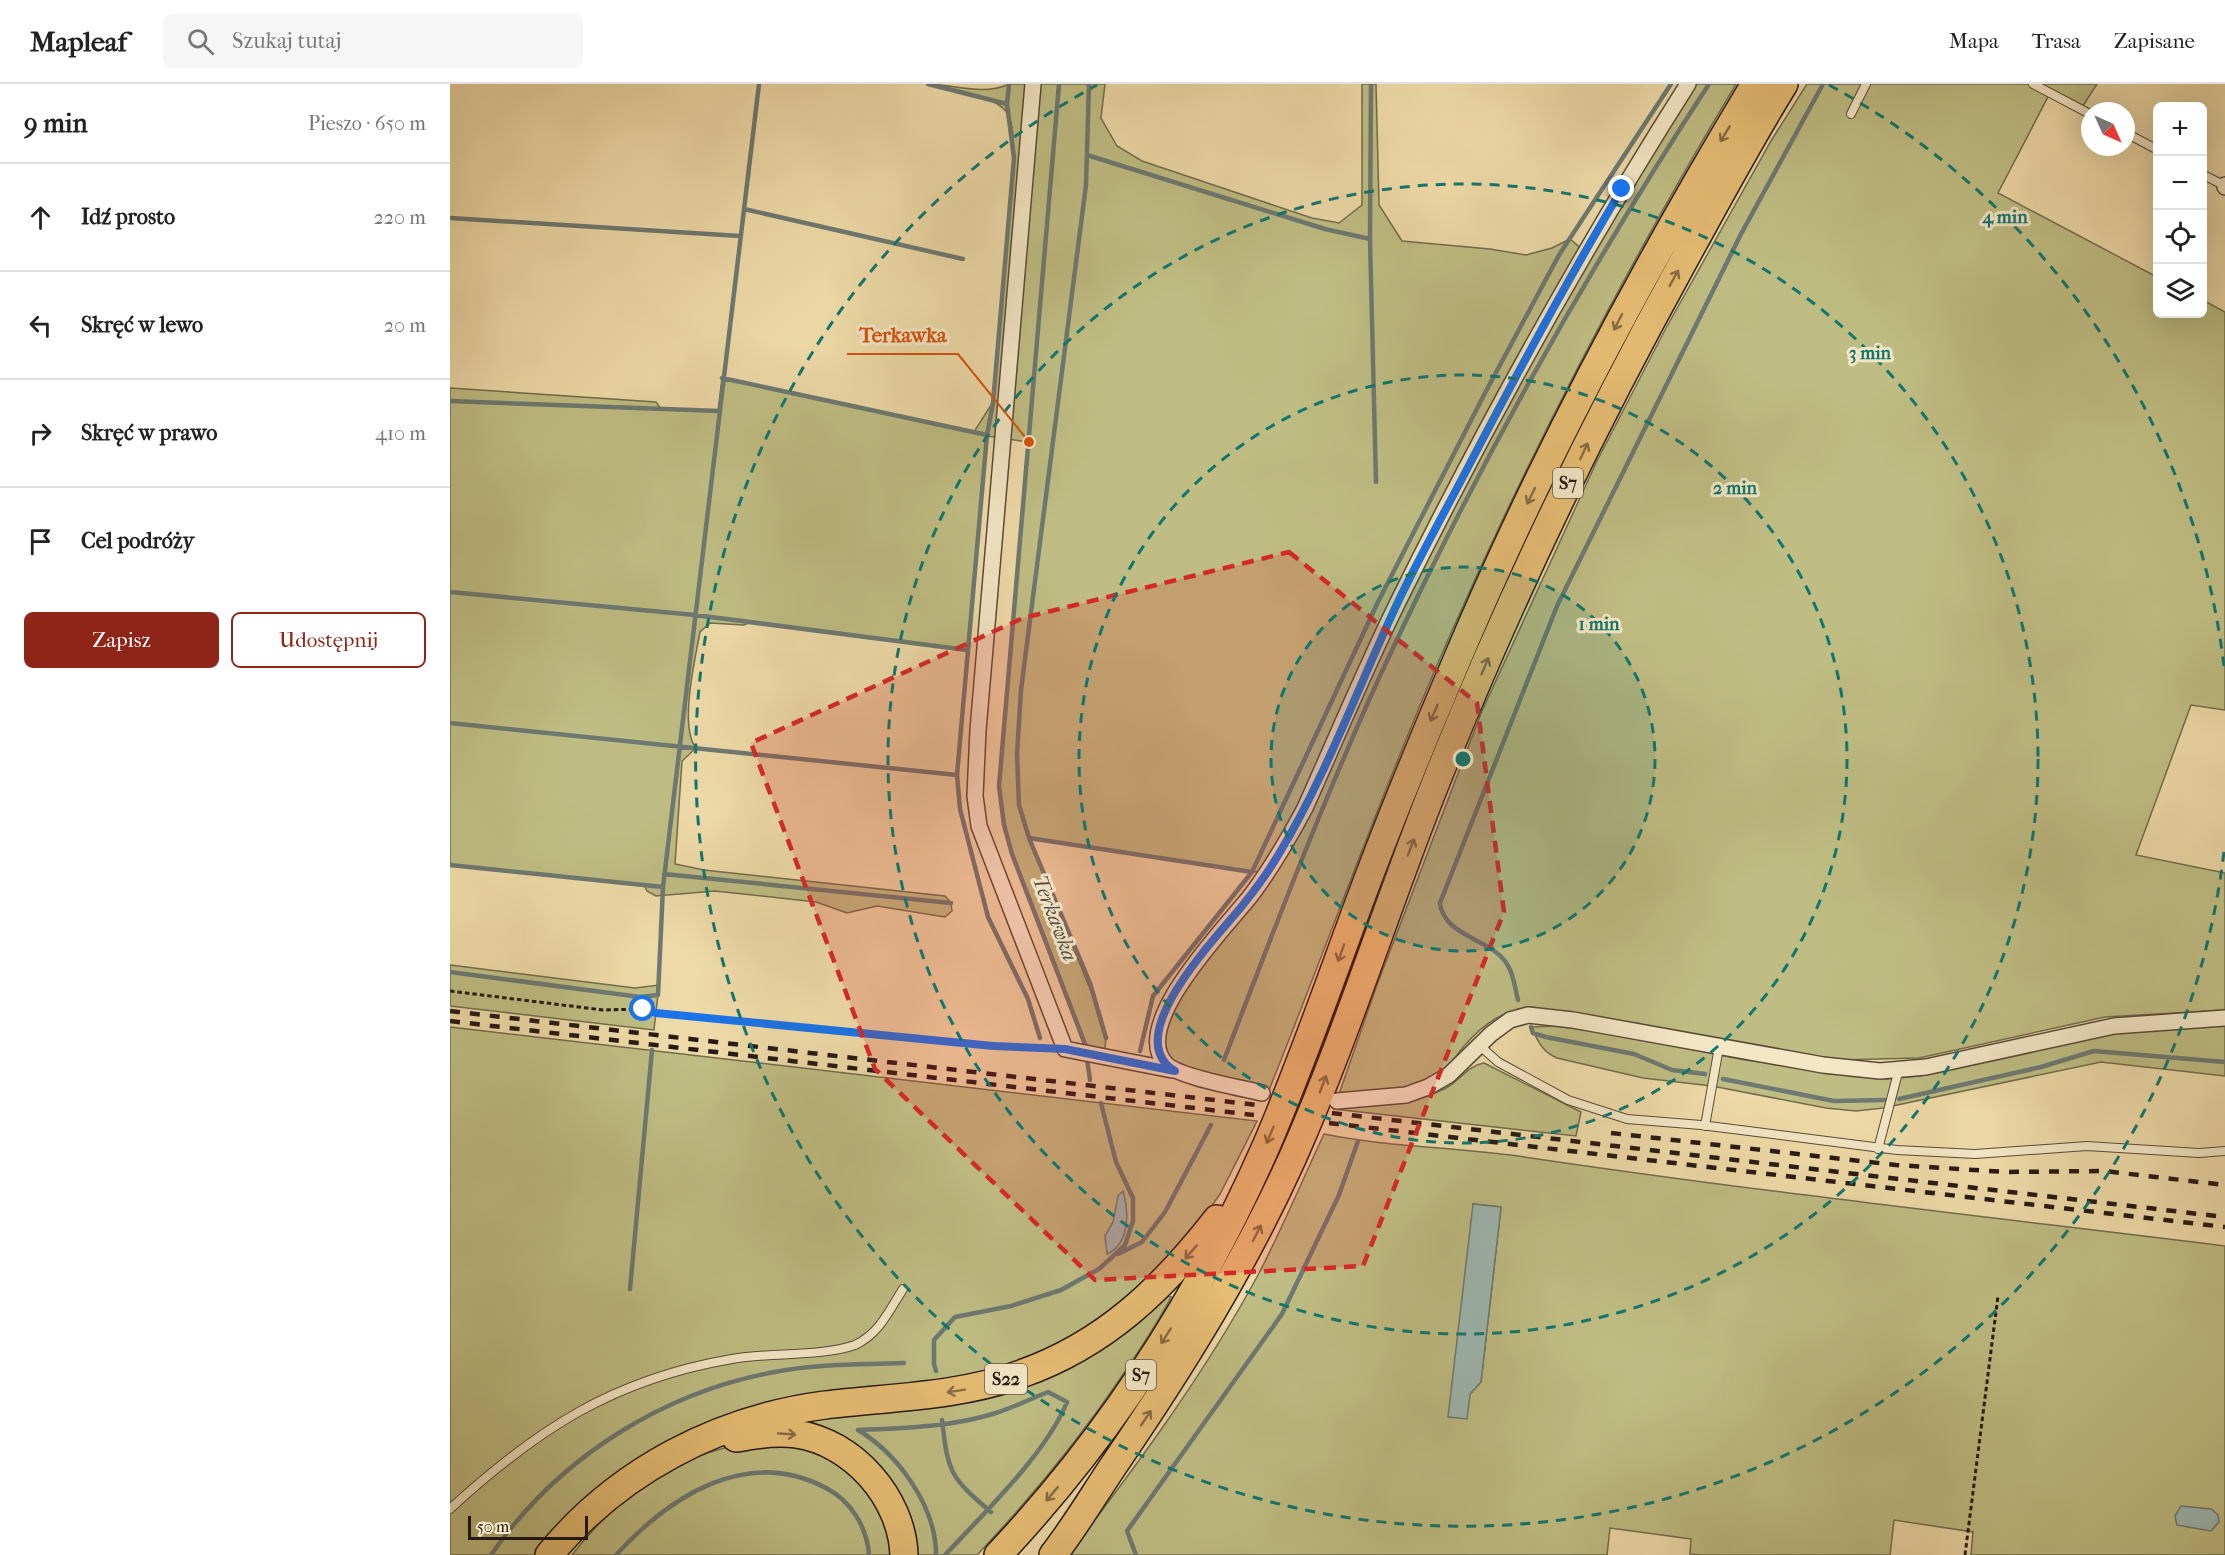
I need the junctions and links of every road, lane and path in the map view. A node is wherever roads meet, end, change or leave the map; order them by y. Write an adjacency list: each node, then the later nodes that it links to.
1 (1033, 84): 17 (street)
2 (1688, 84): 19 (street)
3 (1755, 84): 25 (highway, S7, one-way to 25)
4 (1784, 84): 29 (highway, S7, one-way to 4)
5 (1866, 84): 8 (lane)
6 (2033, 84): 7 (lane)
7 (2081, 109)
8 (1851, 114)
9 (2135, 138): 10 (lane)
10 (2153, 148)
11 (2207, 177): 12 (lane)
12 (2225, 186)
13 (450, 991): 17 (path)
14 (2225, 1018): 18 (street)
15 (1479, 1045): 16 (street); 21 (street); 22 (lane)
16 (1719, 1047): 18 (street); 22 (lane)
17 (1065, 1049): 19 (street)
18 (1899, 1070): 23 (lane)
19 (1175, 1071): 20 (street)
20 (1262, 1093)
21 (1337, 1101)
22 (1705, 1126): 23 (lane)
23 (1878, 1149): 24 (lane)
24 (2225, 1151)
25 (1253, 1173): 28 (highway, S22, one-way to 28); 33 (highway, S7, one-way to 33)
26 (903, 1289): 30 (lane)
27 (1998, 1296): 36 (path)
28 (688, 1447): 31 (highway, S22); 32 (highway, one-way to 32)
29 (1113, 1467): 34 (highway, S7); 35 (highway)
30 (450, 1509)
31 (549, 1555)
32 (904, 1555)
33 (998, 1555)
34 (1037, 1555)
35 (1053, 1555)
36 (1965, 1555)

